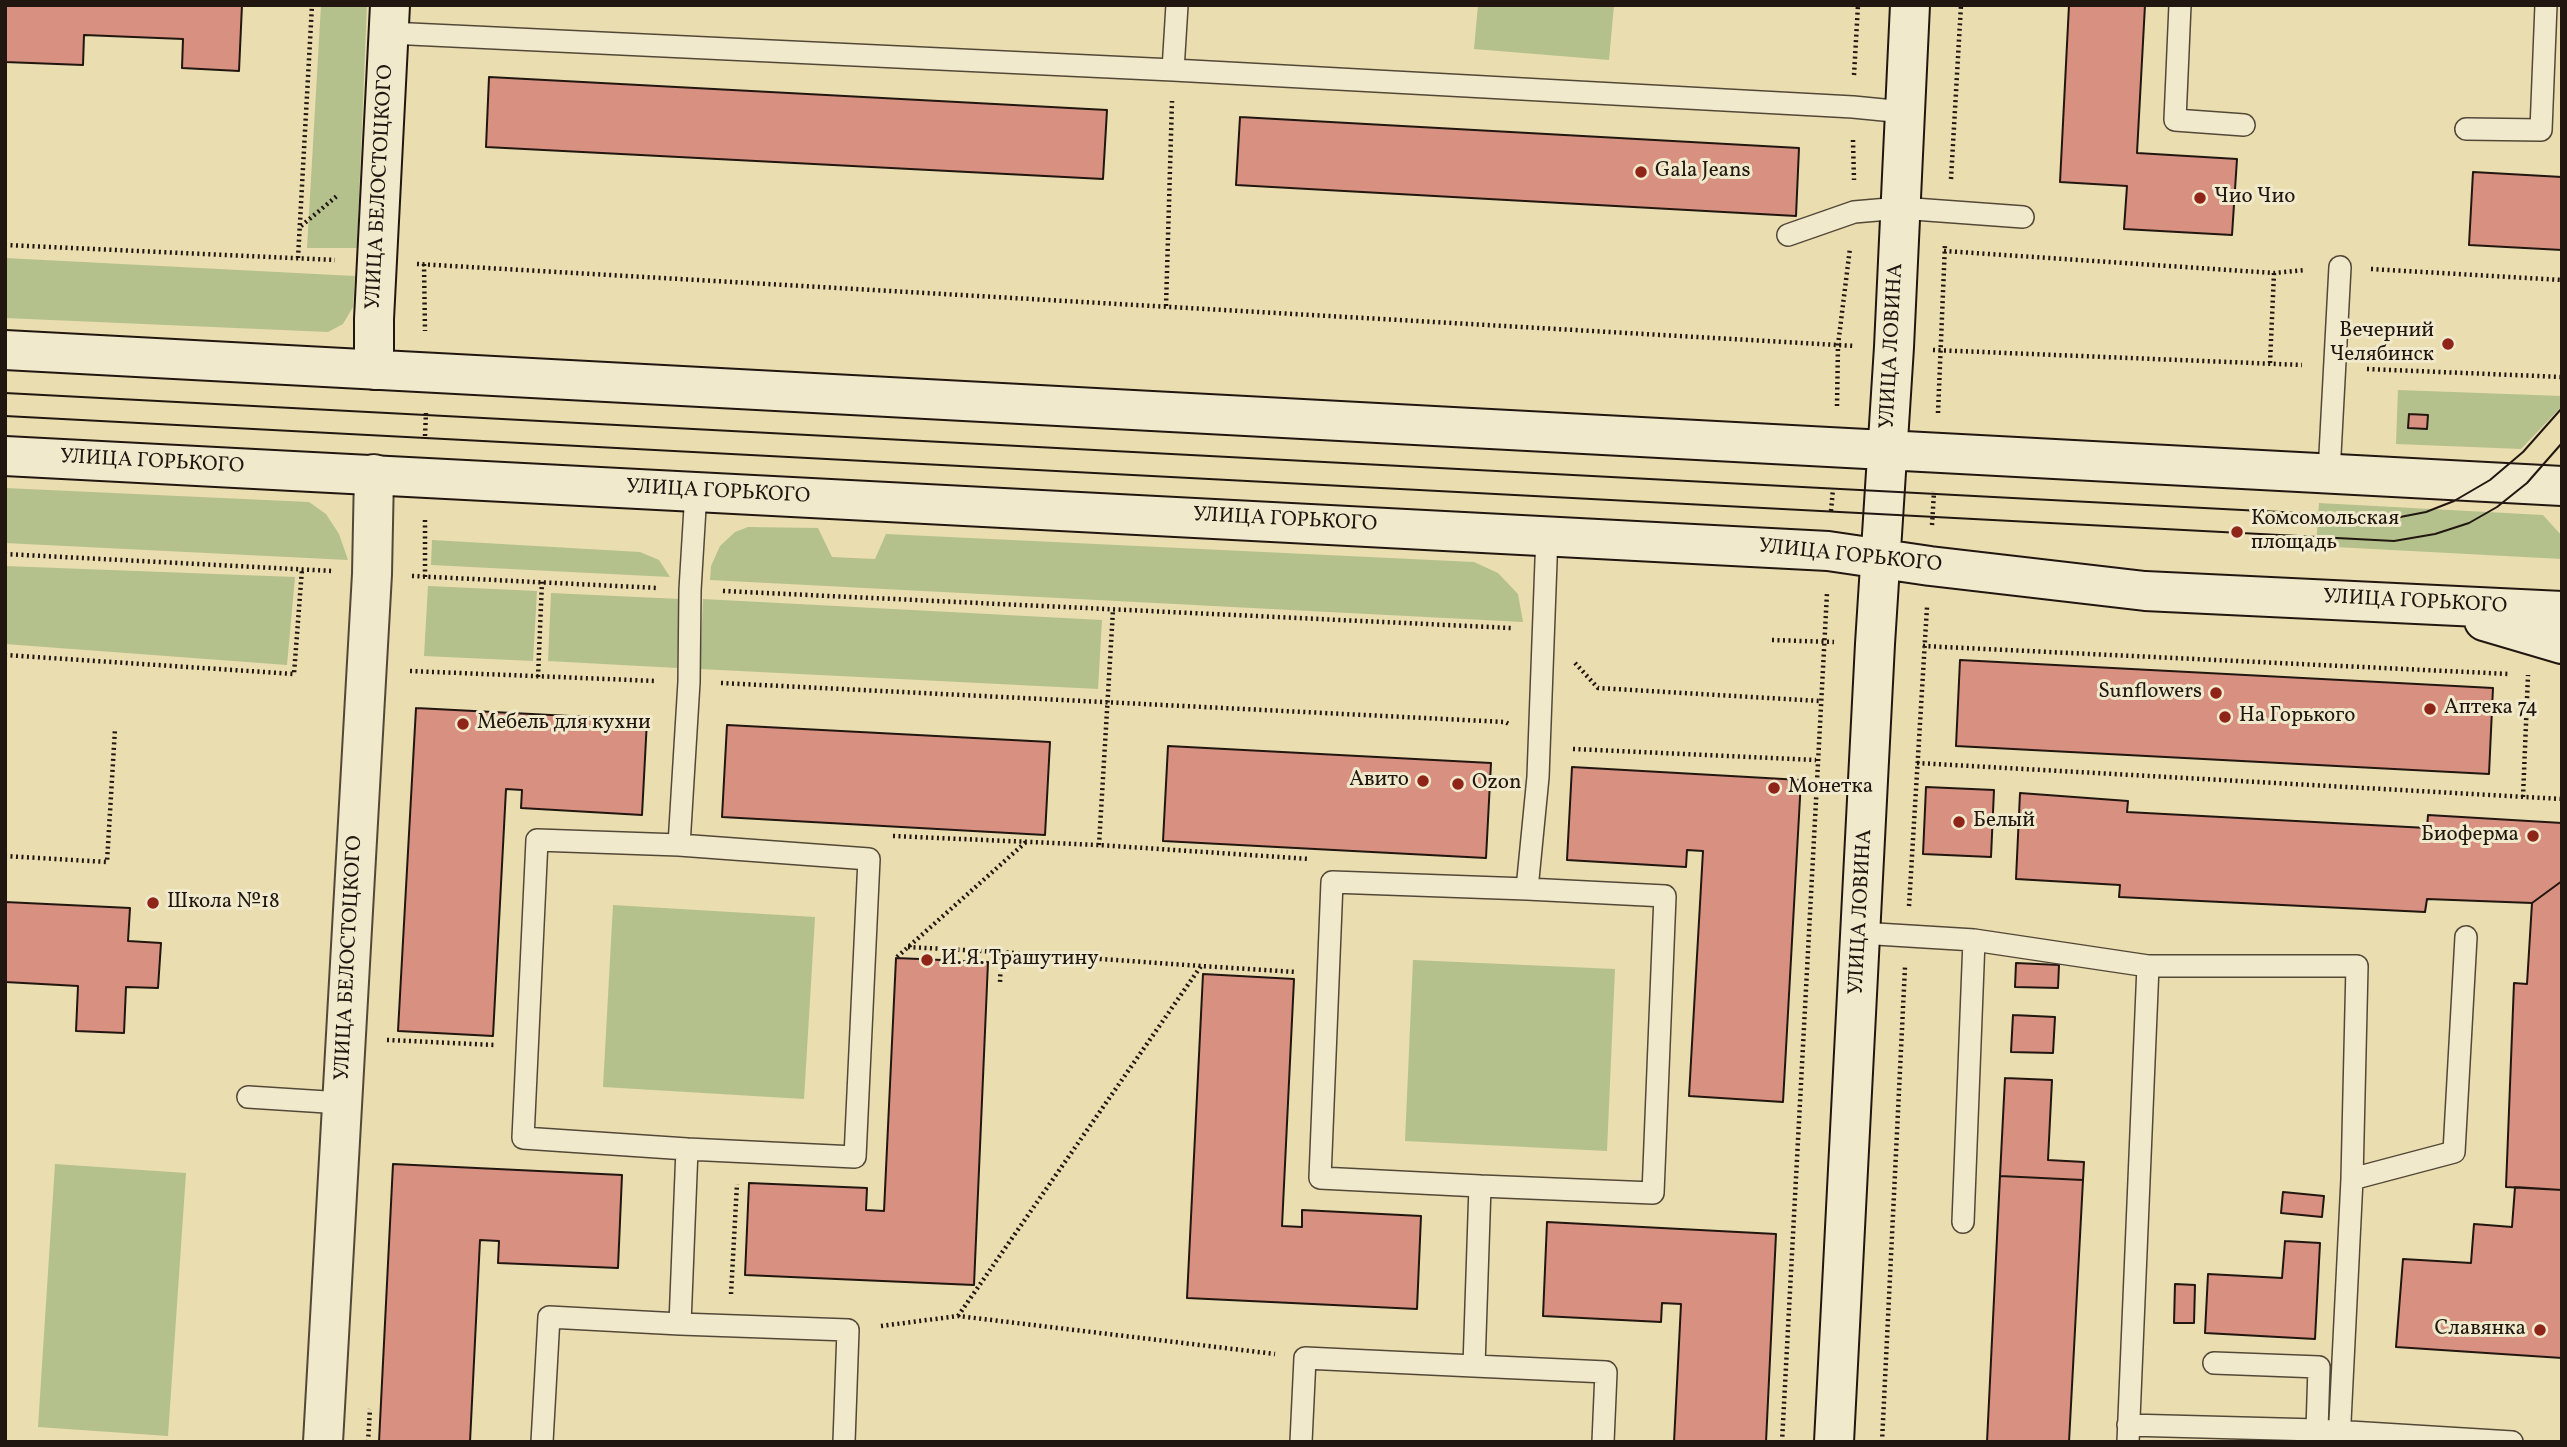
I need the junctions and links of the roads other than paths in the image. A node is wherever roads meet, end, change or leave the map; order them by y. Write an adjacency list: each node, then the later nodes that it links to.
1 (1177, 5): 6 (lane)
2 (1910, 5): 7 (main road, УЛИЦА ЛОВИНА)
3 (2180, 5): 8 (lane)
4 (2546, 5): 9 (lane)
5 (390, 19): 6 (lane); 15 (main road, УЛИЦА БЕЛОСТОЦКОГО)
6 (1173, 70): 7 (lane)
7 (1904, 113): 10 (main road, УЛИЦА ЛОВИНА)
8 (2244, 124)
9 (2466, 129)
10 (1900, 208): 11 (lane); 12 (lane); 16 (main road, УЛИЦА ЛОВИНА)
11 (2023, 218)
12 (1788, 236)
13 (2340, 267): 18 (lane)
14 (5, 350): 15 (main road)
15 (374, 370): 16 (main road)
16 (1888, 448): 18 (main road); 23 (main road, УЛИЦА ЛОВИНА)
17 (5, 456): 19 (main road, УЛИЦА ГОРЬКОГО)
18 (2329, 473): 20 (main road)
19 (374, 474): 21 (main road, УЛИЦА ГОРЬКОГО); 34 (main road, УЛИЦА БЕЛОСТОЦКОГО)
20 (2562, 486)
21 (696, 492): 22 (main road, УЛИЦА ГОРЬКОГО); 27 (lane)
22 (1547, 534): 23 (main road, УЛИЦА ГОРЬКОГО); 28 (lane)
23 (1880, 557): 24 (main road, УЛИЦА ГОРЬКОГО); 29 (main road, УЛИЦА ЛОВИНА)
24 (2421, 604): 25 (main road, УЛИЦА ГОРЬКОГО); 26 (main road)
25 (2562, 611)
26 (2562, 644)
27 (679, 845): 35 (lane); 35 (lane)
28 (1527, 889): 37 (lane); 37 (lane)
29 (1860, 933): 31 (lane); 50 (main road, УЛИЦА ЛОВИНА)
30 (2466, 937): 36 (lane)
31 (1974, 940): 32 (lane); 38 (lane)
32 (2148, 966): 36 (lane); 43 (lane)
33 (248, 1097): 34 (lane)
34 (342, 1103): 45 (main road, УЛИЦА БЕЛОСТОЦКОГО)
35 (687, 1149): 39 (lane)
36 (2352, 1179): 44 (lane)
37 (1480, 1186): 41 (lane)
38 (1963, 1222)
39 (680, 1324): 46 (lane); 47 (lane)
40 (2214, 1363): 42 (lane)
41 (1474, 1366): 48 (lane); 49 (lane)
42 (2317, 1430): 43 (lane); 44 (lane)
43 (2128, 1434)
44 (2339, 1437): 51 (lane)
45 (323, 1442)
46 (542, 1442)
47 (844, 1442)
48 (1301, 1442)
49 (1603, 1442)
50 (1834, 1442)
51 (2512, 1442)

